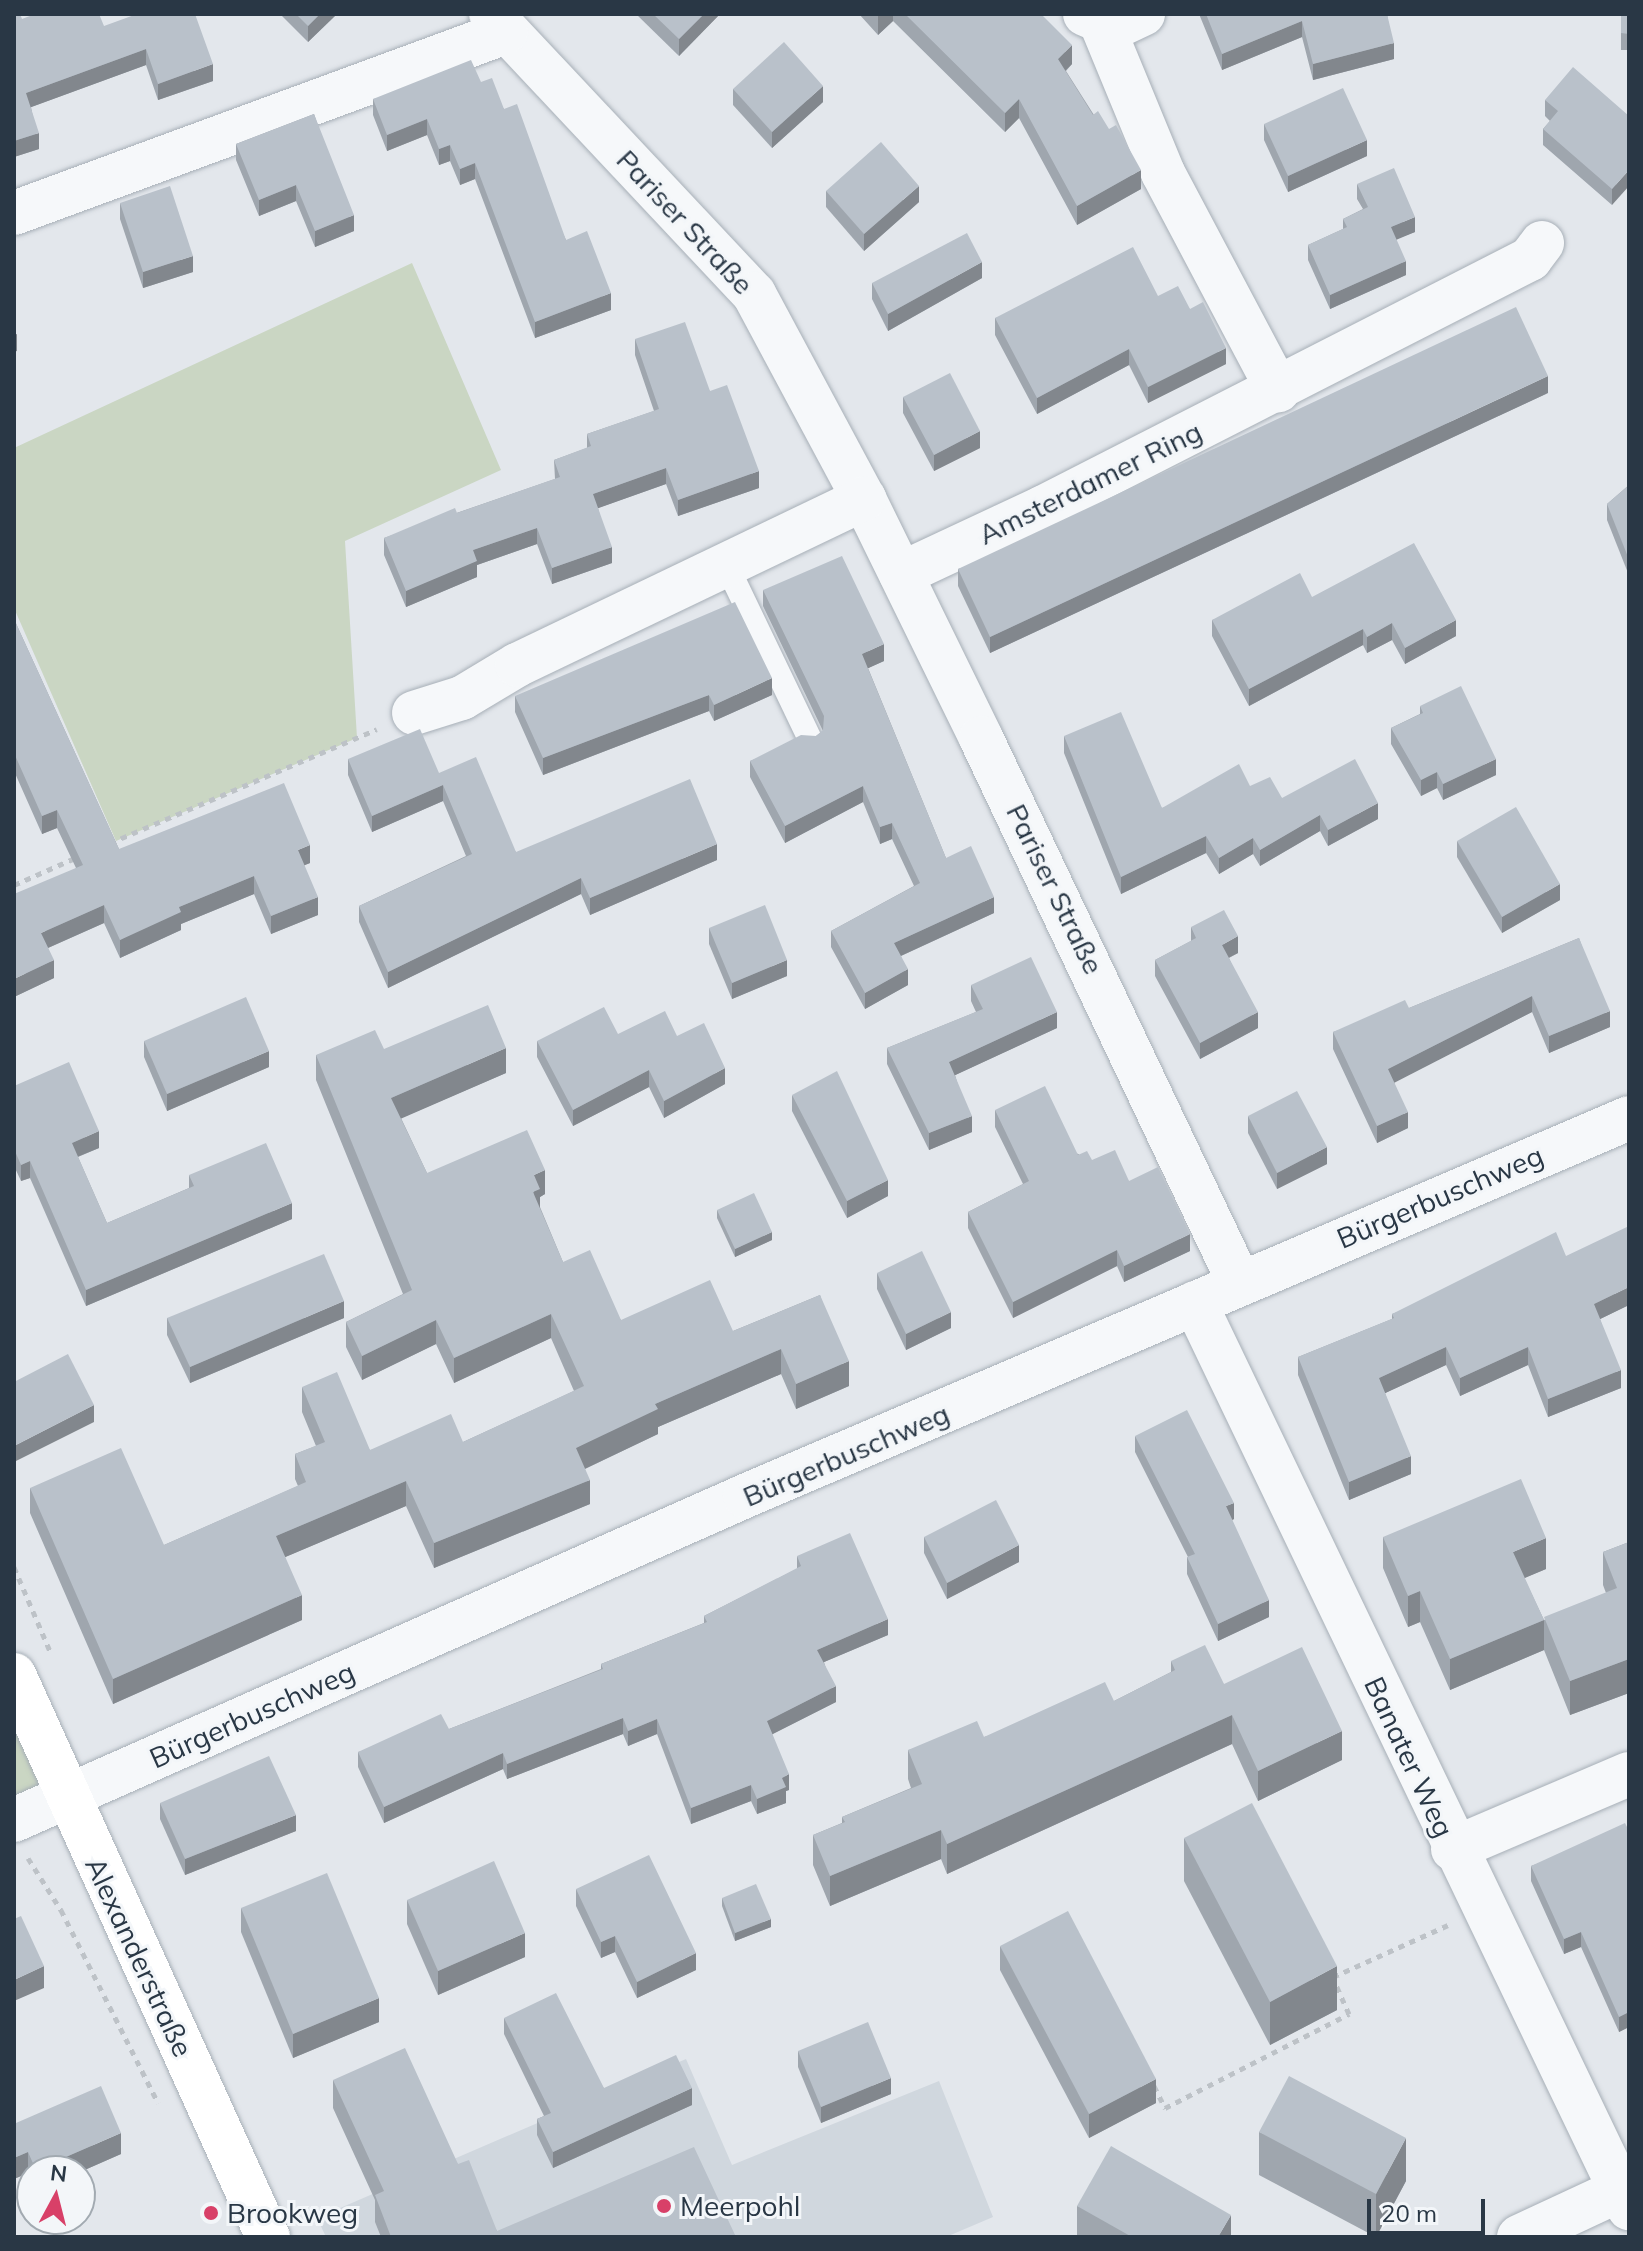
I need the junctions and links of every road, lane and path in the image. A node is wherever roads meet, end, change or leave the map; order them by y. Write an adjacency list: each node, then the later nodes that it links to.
1 (1143, 14): 2 (street)
2 (1093, 19): 6 (street)
3 (499, 23): 4 (street); 7 (street, Pariser Straße)
4 (14, 213)
5 (1542, 243): 6 (street, Amsterdamer Ring)
6 (1278, 390): 9 (street, Amsterdamer Ring)
7 (864, 499): 8 (street); 9 (street, Pariser Straße)
8 (726, 564): 10 (street); 11 (lane)
9 (901, 574): 16 (street, Pariser Straße)
10 (414, 713): 12 (path)
11 (810, 739)
12 (102, 847)
13 (87, 853): 14 (path)
14 (14, 885)
15 (1629, 1118): 16 (street, Bürgerbuschweg)
16 (1239, 1282): 17 (street, Bürgerbuschweg)
17 (1195, 1303): 20 (street, Bürgerbuschweg); 22 (street, Banater Weg)
18 (14, 1675): 20 (main road, Alexanderstraße)
19 (1629, 1774): 22 (street)
20 (65, 1796): 21 (street); 27 (main road, Alexanderstraße)
21 (14, 1820): 25 (path)
22 (1453, 1849): 23 (street, Banater Weg)
23 (1484, 1909): 24 (path); 26 (street, Banater Weg)
24 (1151, 2079)
25 (161, 2109)
26 (1625, 2199): 28 (street)
27 (268, 2237)
28 (1519, 2237)

